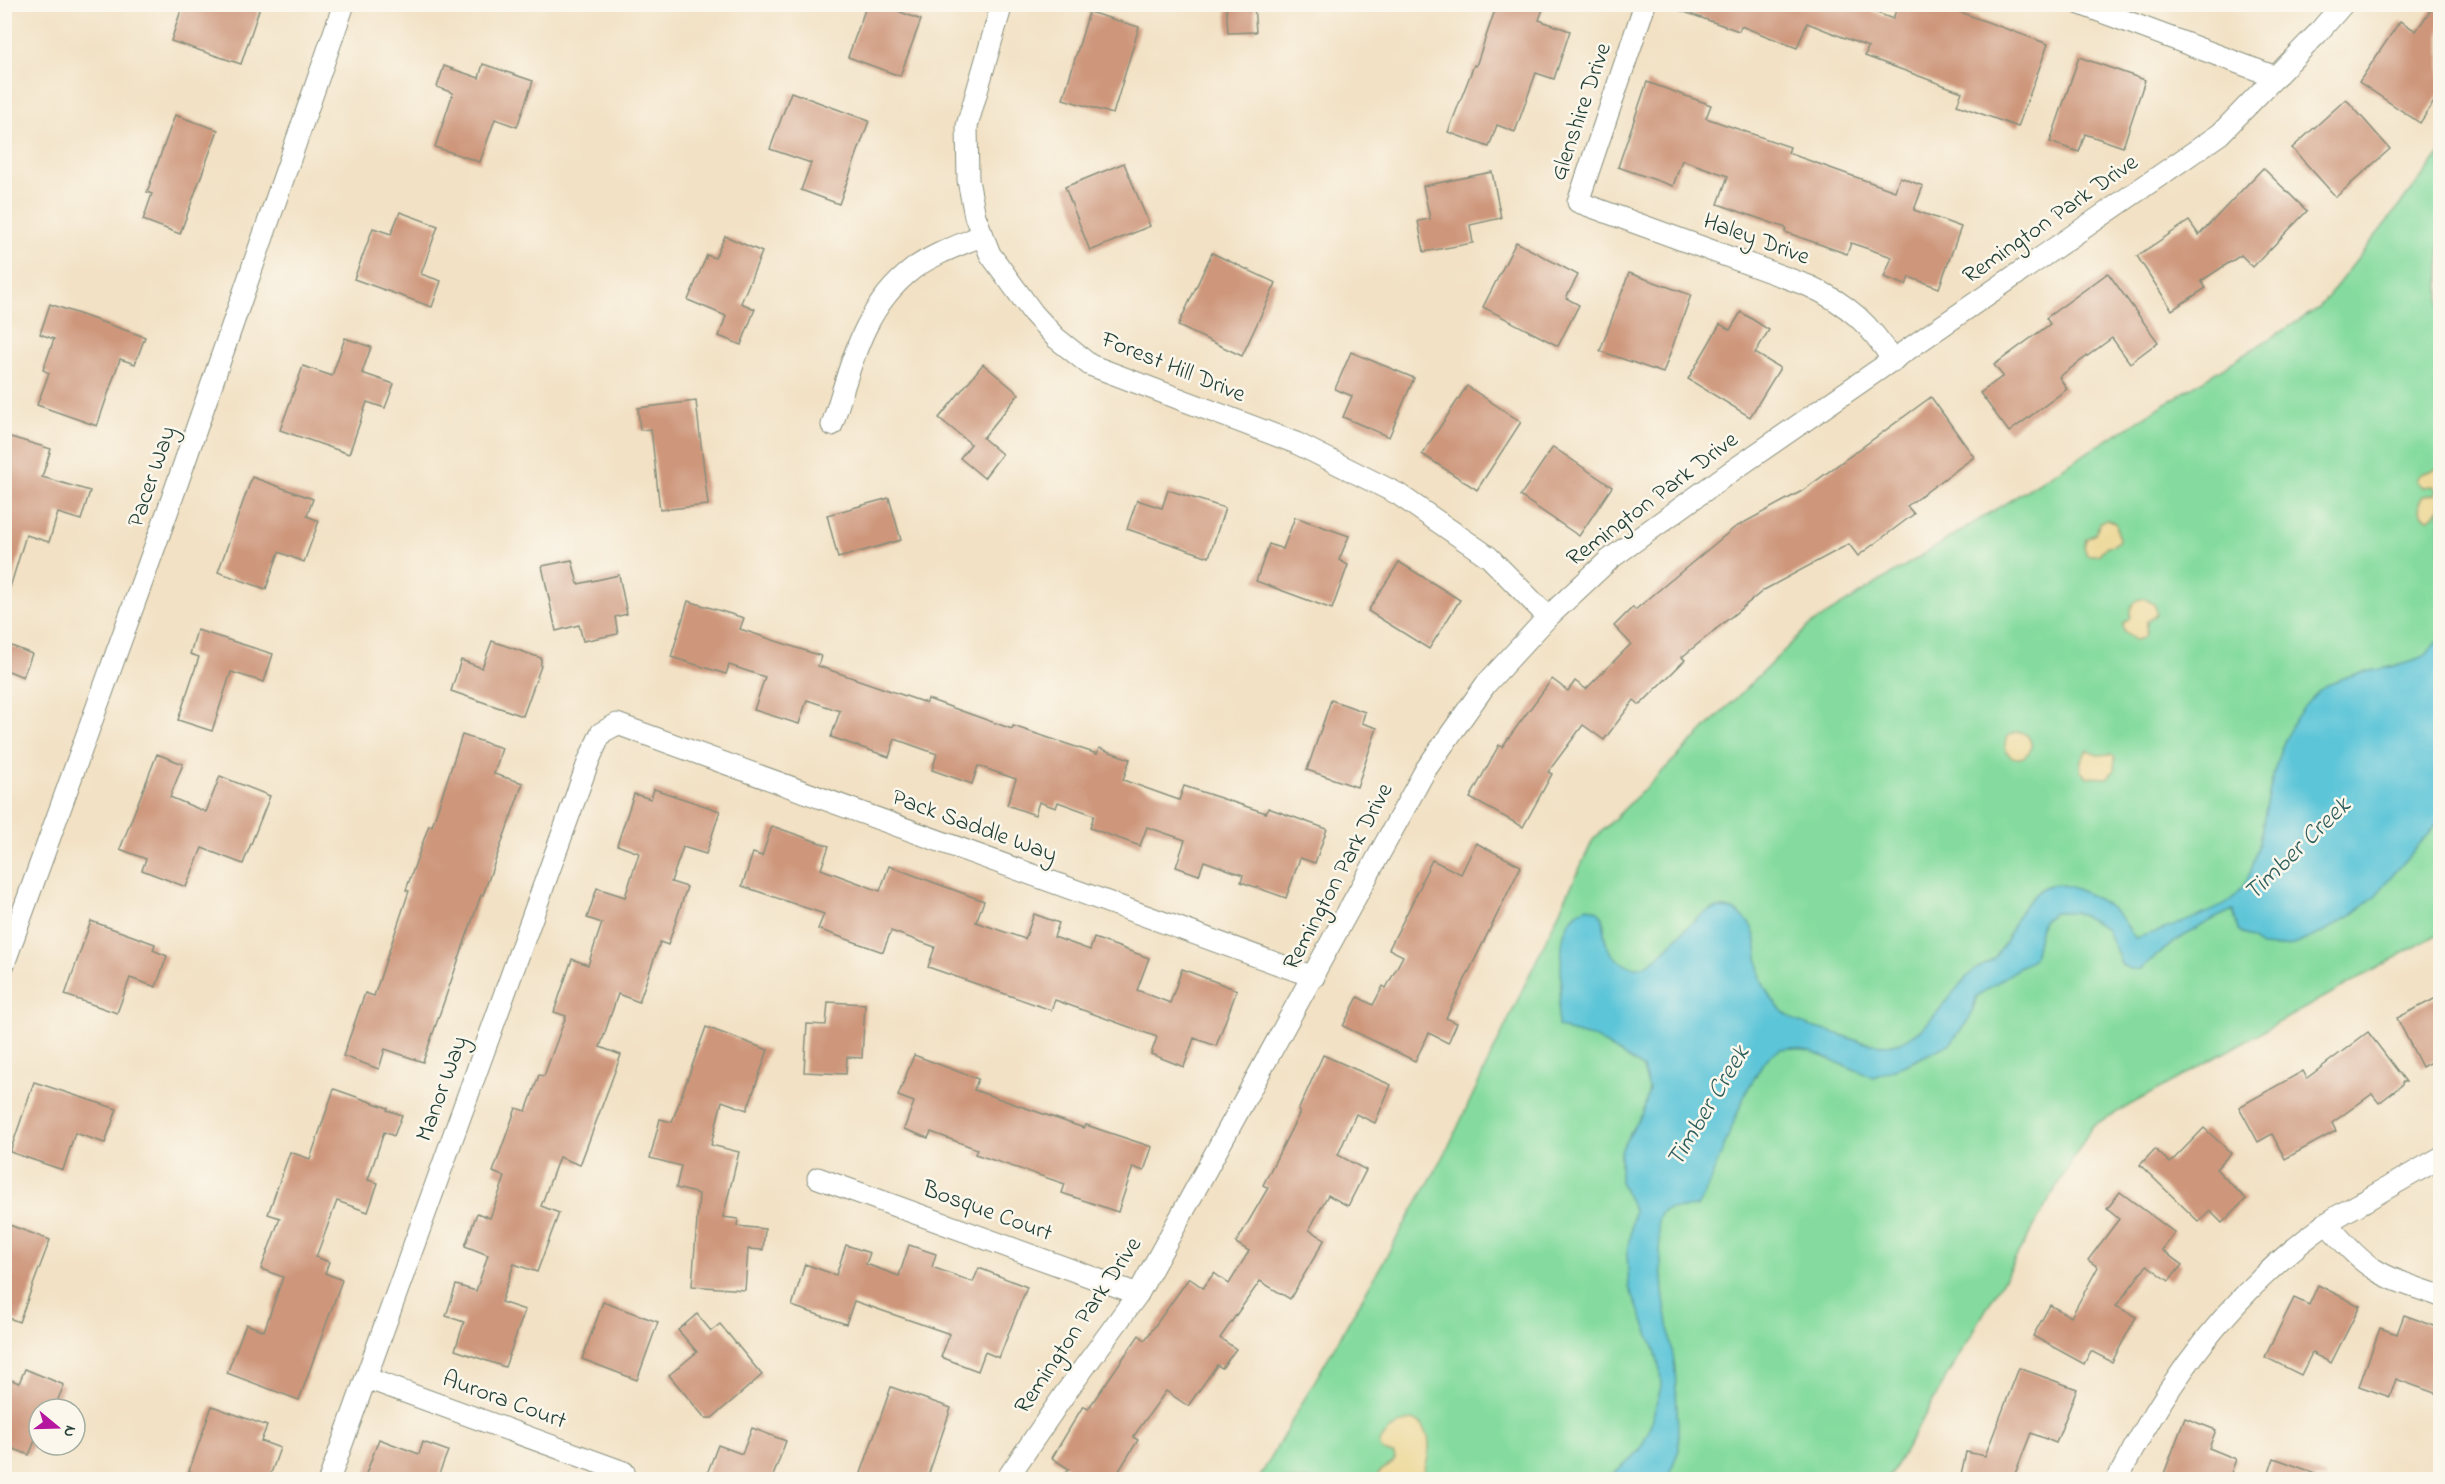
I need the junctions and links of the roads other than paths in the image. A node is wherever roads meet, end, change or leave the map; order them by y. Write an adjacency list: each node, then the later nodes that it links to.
1 (344, 4): 13 (street, Pacer Way)
2 (1002, 4): 8 (street, Forest Hill Drive)
3 (1645, 4): 7 (street, Glenshire Drive)
4 (2080, 4): 6 (street)
5 (2343, 4): 6 (street, Remington Park Drive)
6 (2276, 76): 9 (street, Remington Park Drive)
7 (1578, 202): 9 (street, Haley Drive)
8 (983, 235): 10 (street); 11 (street, Forest Hill Drive)
9 (1893, 361): 11 (street, Remington Park Drive)
10 (832, 425)
11 (1548, 617): 14 (street, Remington Park Drive)
12 (617, 723): 14 (street, Pack Saddle Way); 20 (street, Manor Way)
13 (4, 964)
14 (1314, 977): 18 (street, Remington Park Drive)
15 (2440, 1158): 17 (street)
16 (818, 1178): 18 (street, Bosque Court)
17 (2326, 1223): 19 (street); 24 (street)
18 (1138, 1294): 23 (street, Remington Park Drive)
19 (2440, 1296)
20 (366, 1378): 21 (street, Aurora Court); 22 (street, Manor Way)
21 (624, 1472)
22 (329, 1479)
23 (1006, 1479)
24 (2117, 1479)

